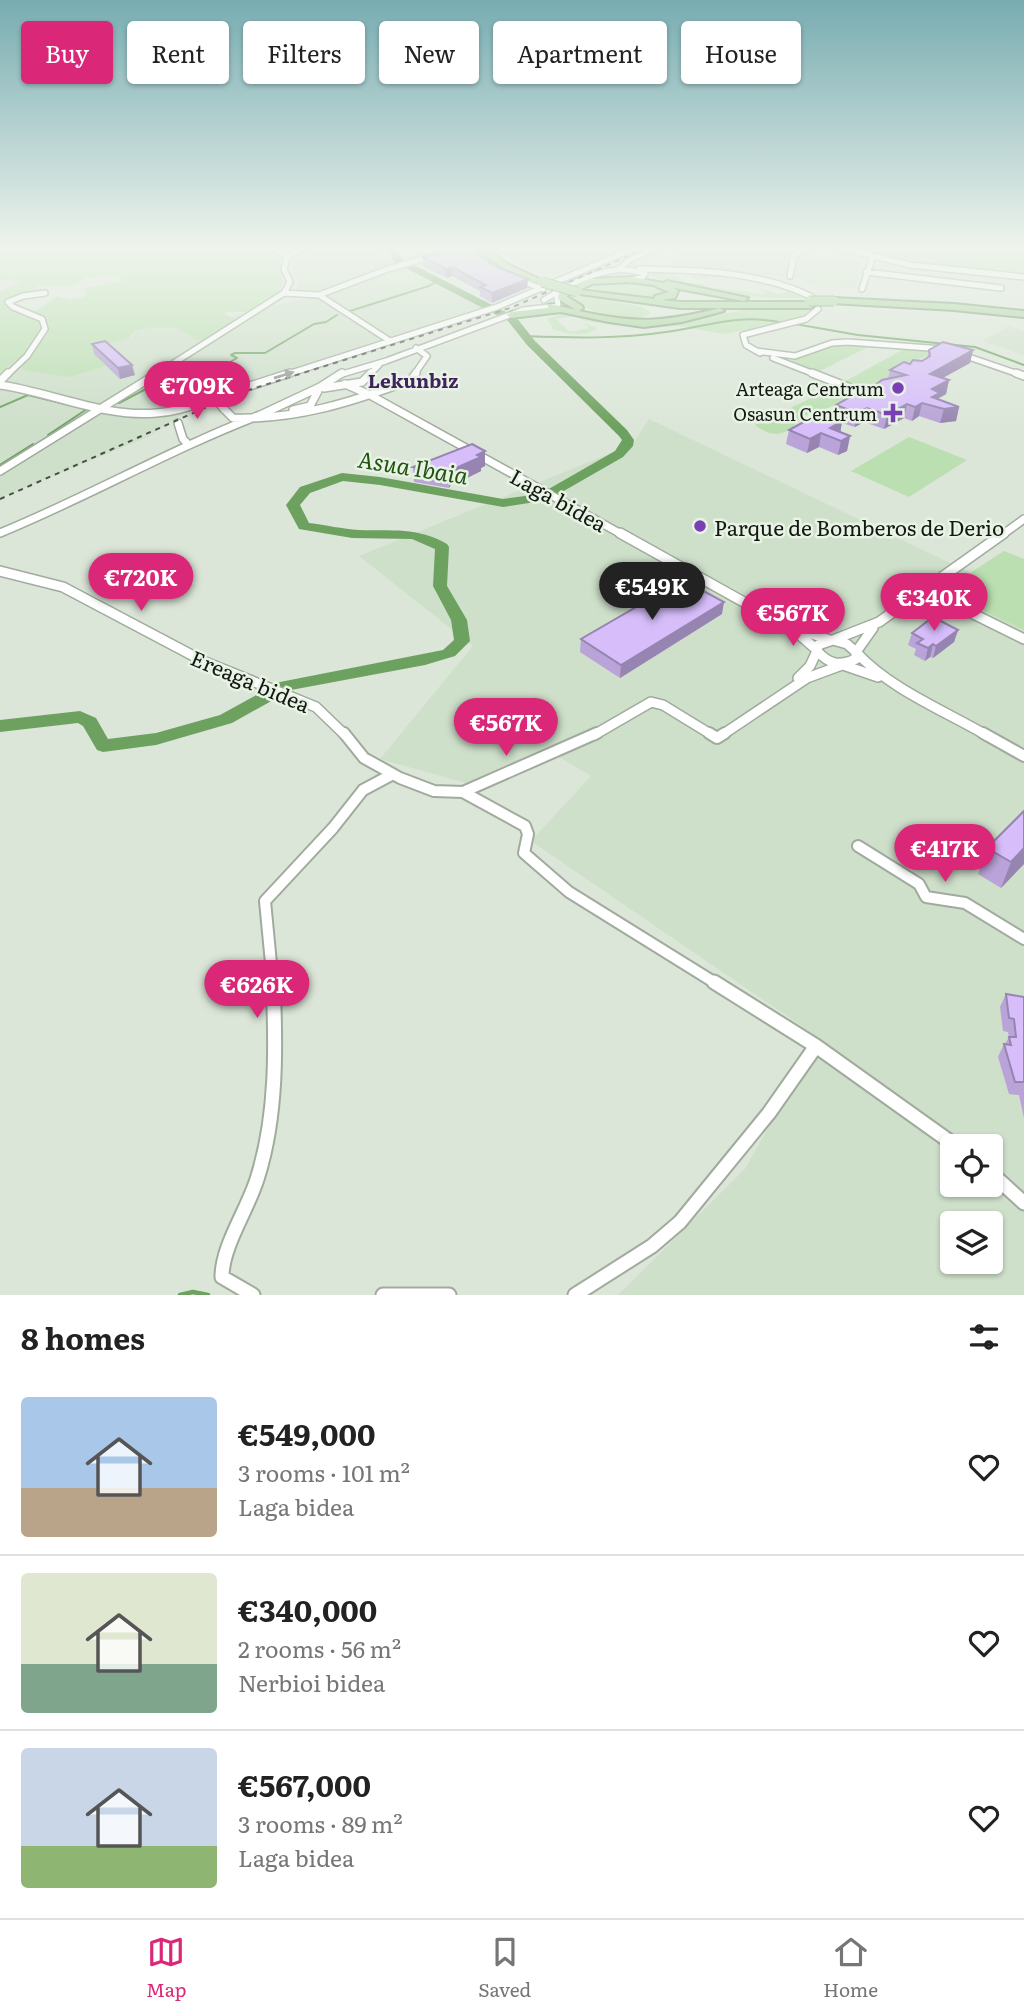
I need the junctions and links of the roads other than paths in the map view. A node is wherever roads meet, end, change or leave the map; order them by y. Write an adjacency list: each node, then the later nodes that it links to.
1 (13, 306): 28 (street)
2 (266, 306): 23 (street)
3 (337, 306): 17 (street)
4 (498, 306): 17 (street)
5 (538, 306): 15 (street)
6 (559, 306): 13 (highway)
7 (564, 306): 14 (highway)
8 (575, 306): 14 (highway)
9 (646, 306): 14 (highway)
10 (753, 306): 13 (highway)
11 (812, 306): 19 (street)
12 (872, 306): 16 (highway, bridge)
13 (572, 311): 15 (highway)
14 (587, 312)
15 (506, 316): 18 (street)
16 (1024, 317)
17 (390, 341): 31 (street, one-way to 17)
18 (416, 348): 21 (street); 32 (street)
19 (756, 351): 20 (street); 22 (street)
20 (785, 356): 22 (street); 25 (street)
21 (386, 361): 24 (street); 27 (street)
22 (798, 368): 30 (street)
23 (162, 371): 34 (street); 35 (street, bridge)
24 (349, 372): 26 (street); 27 (street)
25 (1024, 376)
26 (336, 377): 29 (street); 36 (street)
27 (365, 380): 29 (street); 32 (street)
28 (0, 383): 34 (street)
29 (344, 384): 32 (street, Laga bidea); 36 (street)
30 (863, 393)
31 (219, 396)
32 (370, 396): 36 (street); 46 (street, Laga bidea)
33 (209, 400): 34 (street)
34 (100, 408): 40 (street)
35 (226, 411): 36 (street); 38 (street)
36 (256, 417): 38 (street)
37 (178, 423): 39 (street)
38 (208, 437): 39 (street)
39 (189, 445): 42 (street)
40 (0, 471)
41 (1024, 519): 44 (street)
42 (0, 533)
43 (0, 571): 55 (street, Ereaga bidea)
44 (925, 590): 45 (street); 47 (street)
45 (879, 622): 48 (street, Ereaga bidea); 50 (street)
46 (785, 624): 48 (street, Laga bidea); 49 (street, Laga bidea)
47 (1024, 639)
48 (832, 640): 49 (street, Ereaga bidea); 50 (street, Laga bidea)
49 (817, 651): 51 (street, Laga bidea); 53 (street, Ereaga bidea)
50 (856, 652): 51 (street); 52 (street)
51 (842, 665): 52 (street); 53 (street, Ereaga bidea)
52 (891, 681): 54 (street)
53 (781, 694): 56 (street, Ereaga bidea)
54 (1024, 756)
55 (393, 774): 56 (street, Ereaga bidea); 63 (street)
56 (463, 792): 59 (street)
57 (858, 846): 58 (street)
58 (1024, 939)
59 (816, 1046): 60 (street); 66 (street)
60 (940, 1135)
61 (1003, 1184): 62 (street)
62 (1024, 1203)
63 (253, 1295)
64 (383, 1295): 65 (street)
65 (449, 1295)
66 (575, 1295)

